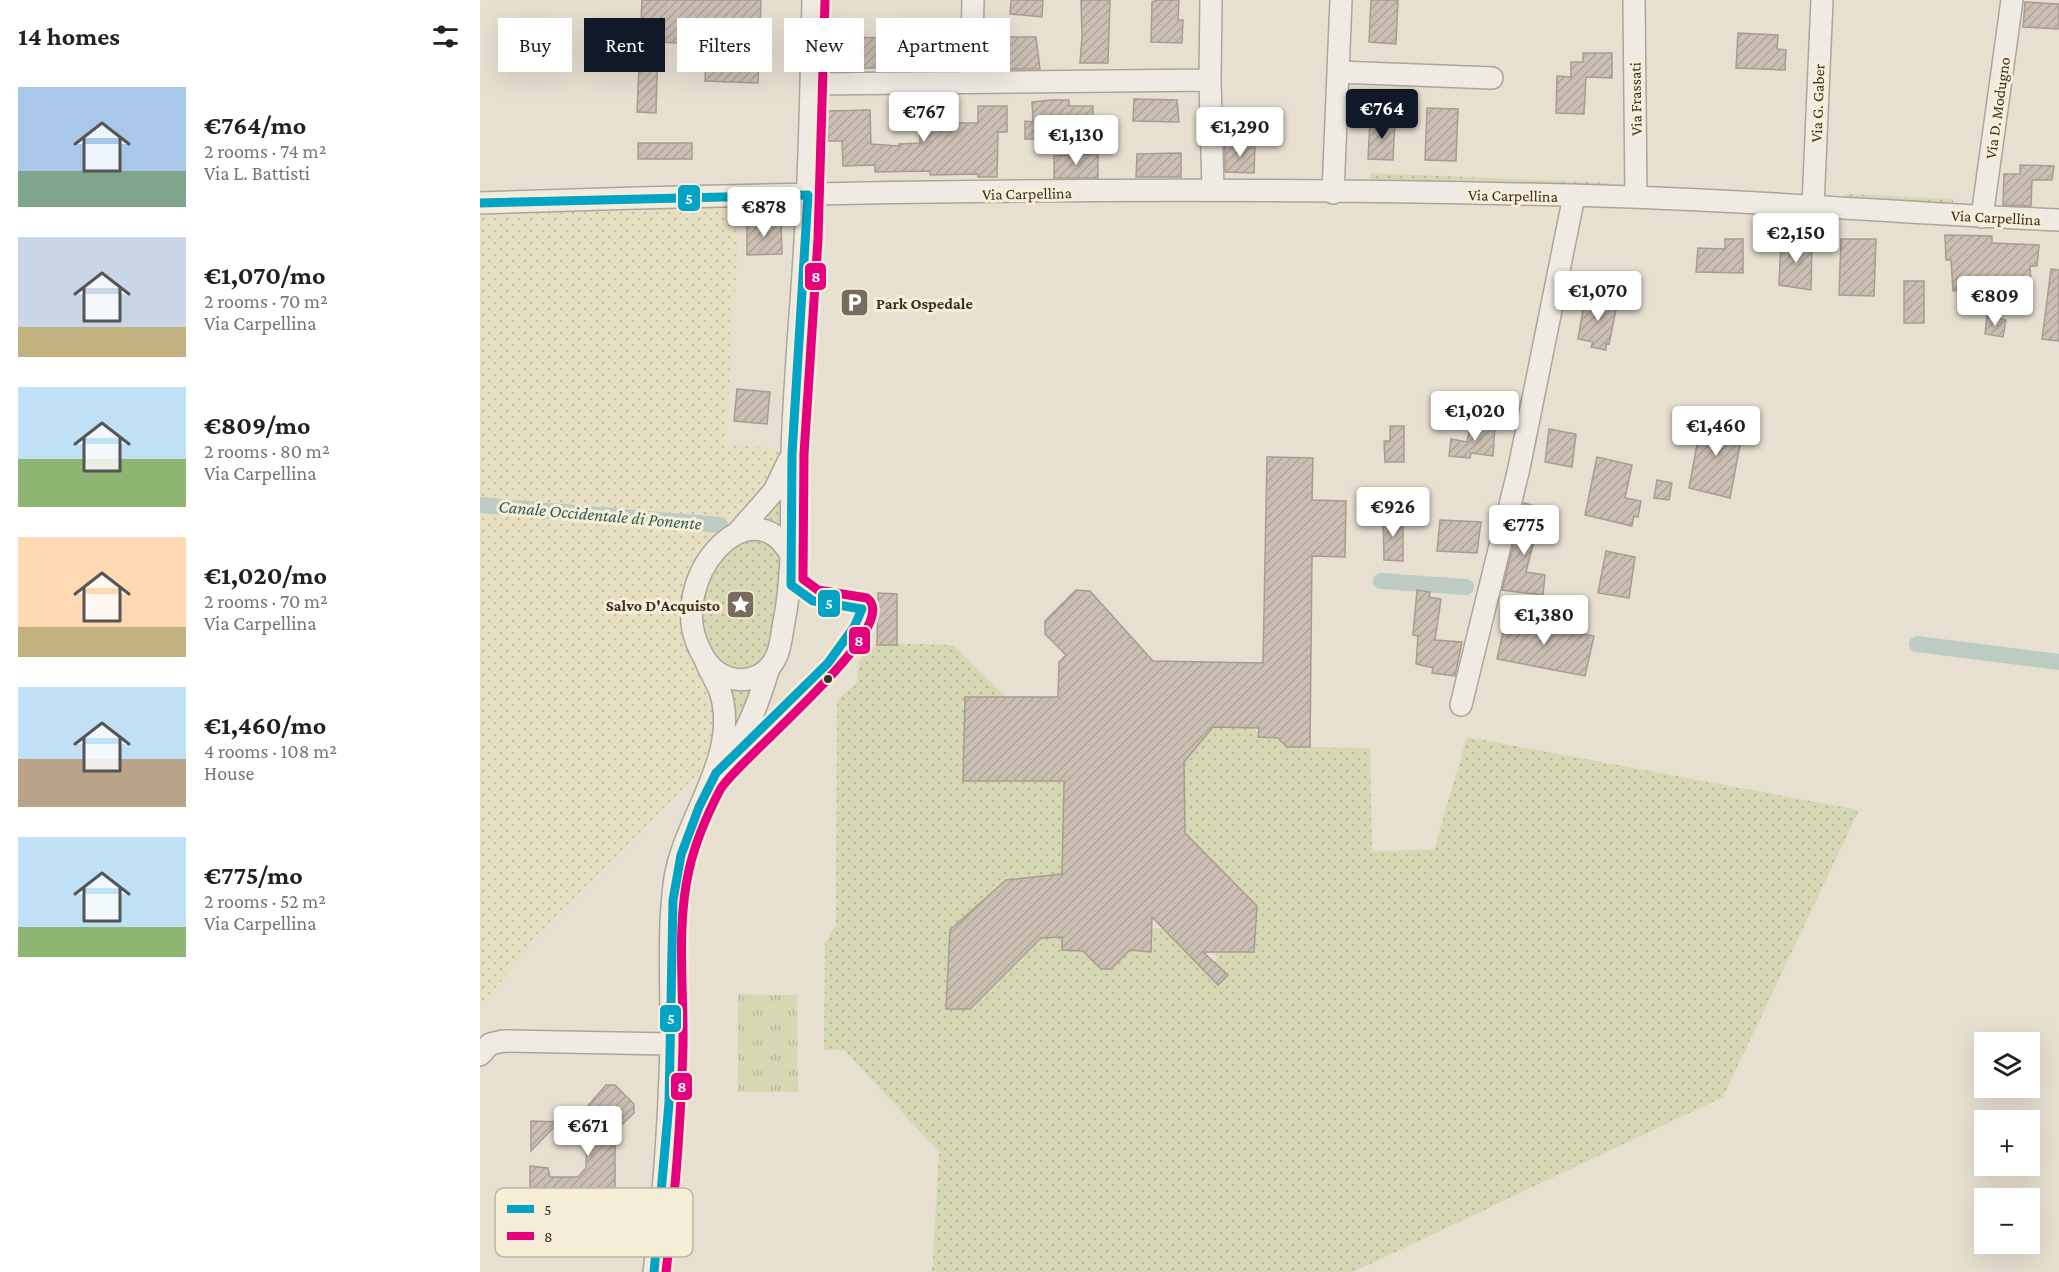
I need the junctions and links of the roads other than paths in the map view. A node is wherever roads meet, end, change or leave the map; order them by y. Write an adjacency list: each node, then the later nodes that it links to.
1 (813, 0): 12 (street)
2 (974, 0): 11 (street)
3 (1211, 0): 10 (street)
4 (1341, 0): 8 (street)
5 (1634, 0): 17 (street, Via Frassati)
6 (1822, 0): 19 (street, Via G. Gaber)
7 (2012, 0): 20 (street, Via D. Modugno)
8 (1338, 72): 9 (street); 14 (street)
9 (1492, 78)
10 (1209, 80): 11 (street); 13 (street)
11 (972, 82): 12 (street)
12 (811, 84): 15 (street)
13 (1213, 190): 14 (street, Via Carpellina); 15 (street, Via Carpellina)
14 (1333, 193): 16 (street, Via Carpellina)
15 (808, 195): 18 (street, Via Carpellina); 22 (street)
16 (1574, 196): 17 (street, Via Carpellina); 27 (street, Via Carpellina)
17 (1636, 198): 19 (street, Via Carpellina)
18 (480, 203)
19 (1813, 206): 20 (street, Via Carpellina)
20 (1982, 216): 21 (street, Via Carpellina)
21 (2059, 220)
22 (792, 454): 23 (street); 24 (street)
23 (738, 532): 24 (street); 25 (street)
24 (792, 557): 26 (street)
25 (706, 662): 26 (street); 28 (street)
26 (768, 671): 28 (street)
27 (1461, 705)
28 (711, 782): 29 (street)
29 (671, 1044): 30 (street); 31 (street)
30 (480, 1056)
31 (663, 1188)
32 (656, 1257): 33 (street)
33 (654, 1272)

